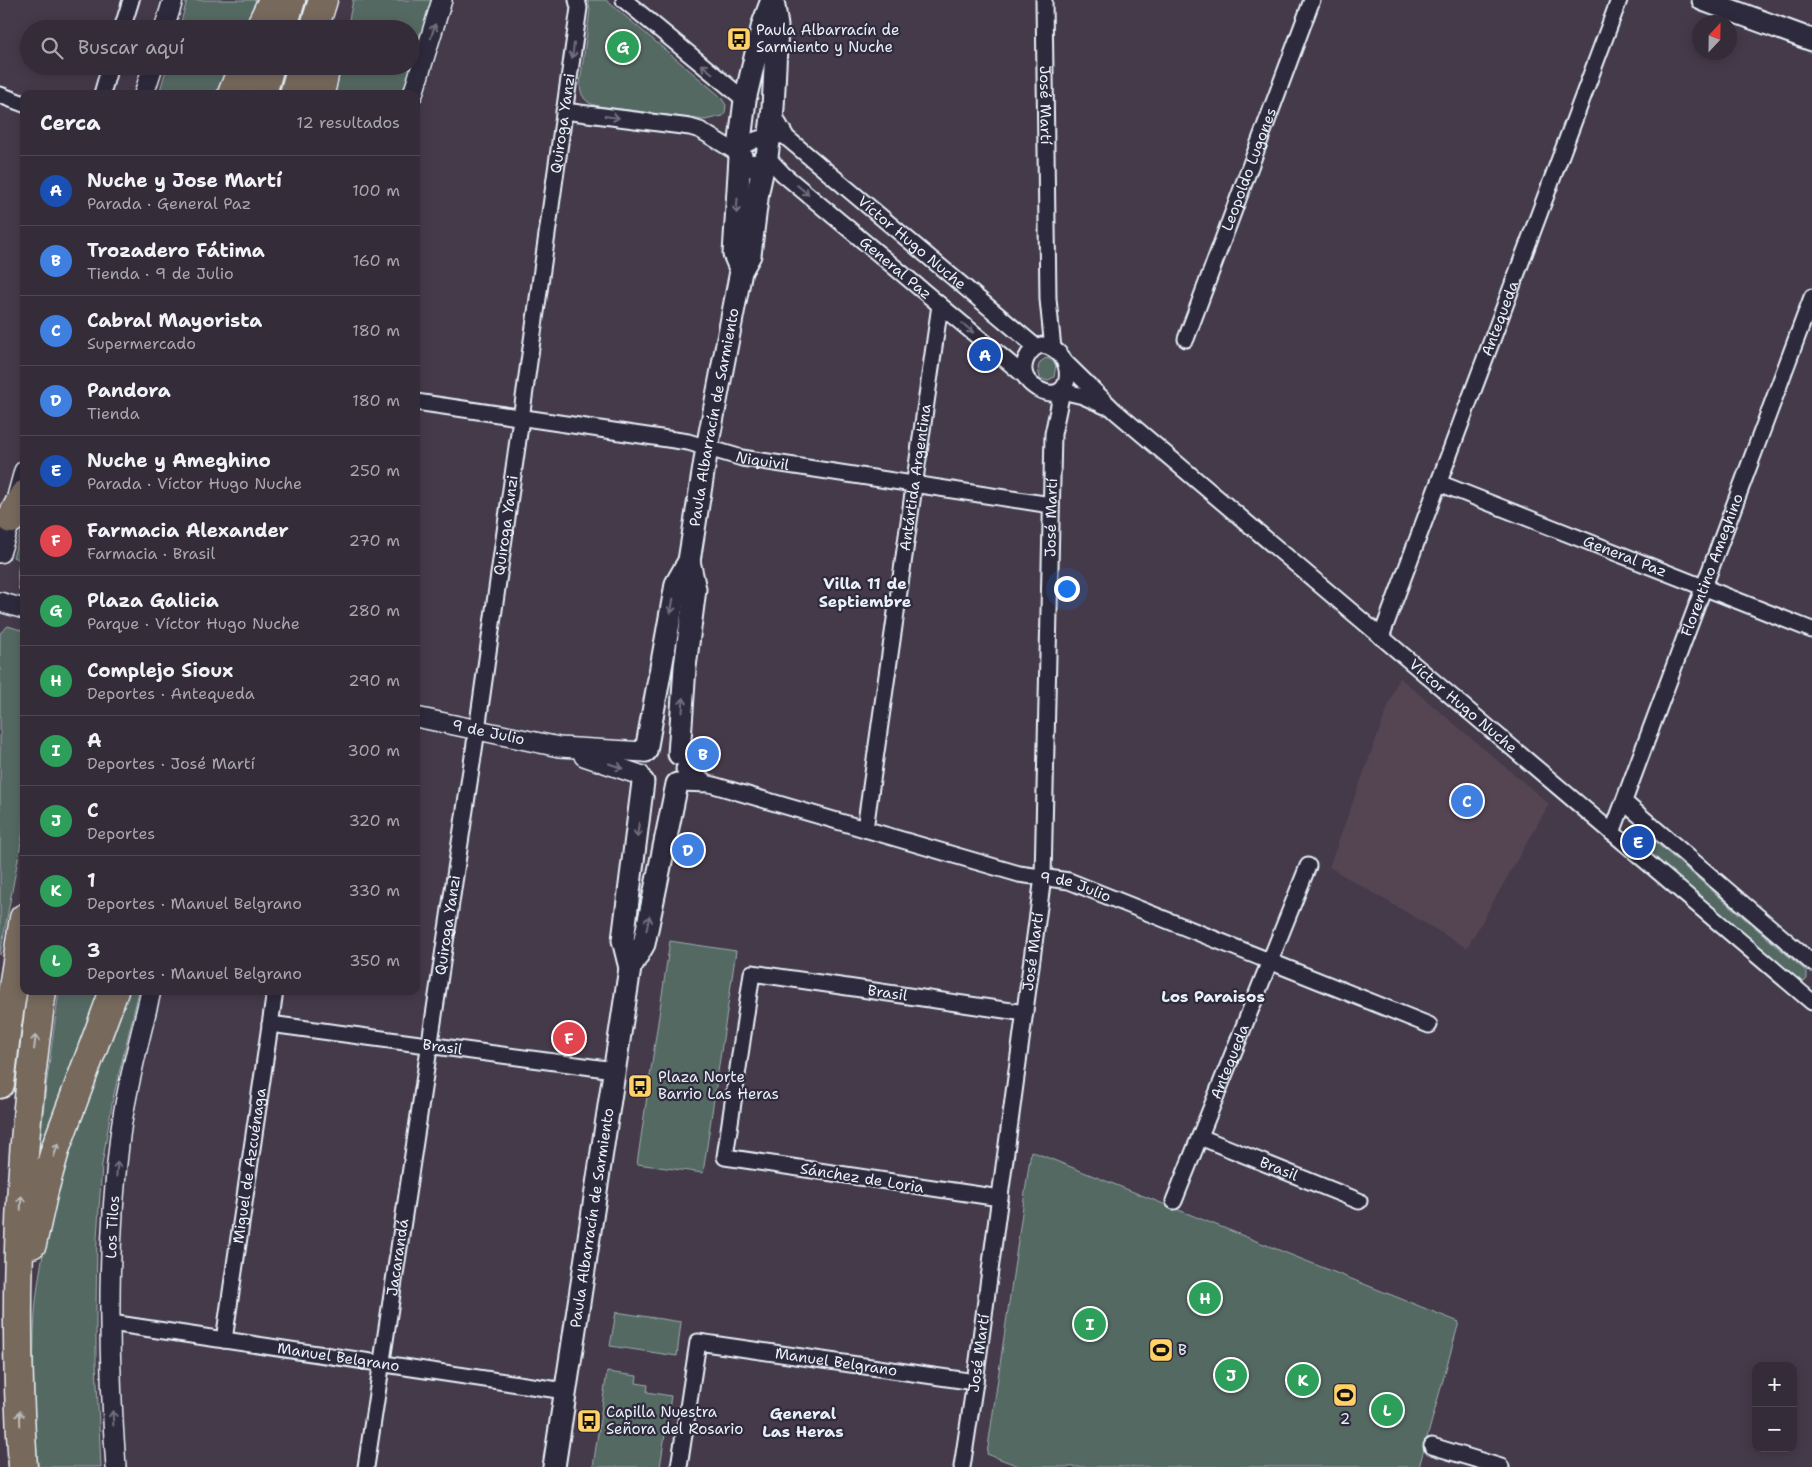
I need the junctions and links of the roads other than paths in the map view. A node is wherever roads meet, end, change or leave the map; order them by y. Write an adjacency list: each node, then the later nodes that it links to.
1 (131, 0): 15 (street)
2 (173, 0): 16 (street)
3 (272, 0): 17 (highway)
4 (291, 0): 18 (highway)
5 (323, 0): 19 (highway)
6 (339, 0): 20 (highway)
7 (442, 0): 22 (street, one-way to 7)
8 (624, 0): 38 (street, one-way to 8)
9 (772, 0): 38 (main road); 40 (main road)
10 (1044, 0): 47 (street, José Martí)
11 (1312, 0): 49 (street, Leopoldo Lugones)
12 (1619, 0): 61 (street, Antequeda)
13 (1703, 0): 21 (main road)
14 (578, 1): 41 (street, Quiroga Yanzi, one-way to 41)
15 (125, 20)
16 (167, 20)
17 (264, 20)
18 (285, 20)
19 (317, 20)
20 (336, 20)
21 (1812, 40)
22 (420, 71)
23 (107, 75): 30 (street)
24 (150, 75): 31 (street)
25 (239, 75): 32 (highway)
26 (267, 75): 33 (highway)
27 (299, 75): 34 (highway)
28 (324, 75): 35 (highway)
29 (419, 75): 36 (street, one-way to 29)
30 (103, 90)
31 (145, 90)
32 (234, 90)
33 (263, 90)
34 (295, 90)
35 (321, 90)
36 (414, 90)
37 (0, 95): 39 (street)
38 (746, 98): 40 (main road); 43 (main road, Paula Albarracín de Sarmiento)
39 (20, 102)
40 (773, 105): 42 (main road, Paula Albarracín de Sarmiento)
41 (564, 110): 43 (street, one-way to 43); 58 (street, Quiroga Yanzi)
42 (778, 137): 43 (street); 44 (main road, Paula Albarracín de Sarmiento); 50 (street, Víctor Hugo Nuche)
43 (739, 153): 44 (main road); 45 (main road, Paula Albarracín de Sarmiento, one-way to 45)
44 (766, 158): 45 (main road, Paula Albarracín de Sarmiento); 48 (street, General Paz, one-way to 48)
45 (741, 271): 60 (main road, Paula Albarracín de Sarmiento)
46 (1812, 298): 69 (street, Florentino Ameghino)
47 (1048, 299): 50 (street, José Martí); 51 (street, José Martí)
48 (940, 305): 53 (street, General Paz, one-way to 53); 62 (street, Antártida Argentina)
49 (1186, 339)
50 (1036, 347): 51 (street); 53 (street)
51 (1054, 349): 52 (street)
52 (1066, 364): 55 (street); 57 (street, Víctor Hugo Nuche)
53 (1026, 376): 54 (street)
54 (1043, 391): 55 (street); 59 (street, José Martí)
55 (1062, 391): 57 (street, Víctor Hugo Nuche); 59 (street, José Martí)
56 (420, 403): 58 (street, Niquivil)
57 (1115, 411): 73 (street, Víctor Hugo Nuche)
58 (521, 418): 60 (street, Niquivil); 75 (street, Quiroga Yanzi)
59 (1053, 434): 65 (street, José Martí)
60 (707, 448): 62 (street, Niquivil); 68 (main road, Paula Albarracín de Sarmiento)
61 (1439, 483): 69 (street, General Paz); 73 (street, Antequeda)
62 (915, 484): 65 (street, Niquivil); 81 (street, Antártida Argentina)
63 (20, 486): 66 (street)
64 (20, 503): 66 (highway)
65 (1051, 505): 84 (street, José Martí)
66 (12, 519): 67 (street)
67 (0, 553)
68 (689, 561): 77 (main road, Paula Albarracín de Sarmiento, one-way to 77); 78 (main road, Paula Albarracín de Sarmiento, one-way to 68)
69 (1704, 588): 72 (street, General Paz); 80 (street, Florentino Ameghino)
70 (0, 602): 71 (street)
71 (20, 608)
72 (1812, 630)
73 (1381, 637): 82 (street, Víctor Hugo Nuche)
74 (420, 719): 75 (street, 9 de Julio)
75 (477, 730): 76 (street, 9 de Julio); 97 (street, Quiroga Yanzi)
76 (559, 747): 77 (street, 9 de Julio); 79 (street, 9 de Julio, one-way to 79)
77 (645, 752): 78 (main road); 79 (main road)
78 (680, 772): 79 (main road); 81 (street, 9 de Julio); 88 (main road, Paula Albarracín de Sarmiento, one-way to 78)
79 (642, 778): 88 (main road, Paula Albarracín de Sarmiento, one-way to 88)
80 (1624, 802): 82 (street, Florentino Ameghino); 87 (street)
81 (864, 829): 84 (street, 9 de Julio)
82 (1612, 833): 93 (street, Víctor Hugo Nuche)
83 (1308, 866): 86 (street, Antequeda)
84 (1043, 877): 86 (street, 9 de Julio); 94 (street, José Martí)
85 (20, 942): 99 (highway)
86 (1270, 961): 96 (street, 9 de Julio); 100 (street, Antequeda)
87 (1812, 963)
88 (630, 968): 98 (main road, Paula Albarracín de Sarmiento)
89 (41, 995): 105 (highway, one-way to 89)
90 (113, 995): 105 (highway, one-way to 90)
91 (150, 995): 106 (street, Los Tilos, one-way to 91)
92 (274, 995): 95 (street, Miguel de Azcuénaga)
93 (1812, 1002)
94 (1025, 1013): 101 (street, Brasil); 102 (street, José Martí)
95 (270, 1024): 97 (street, Brasil); 107 (street, Miguel de Azcuénaga)
96 (1430, 1025)
97 (429, 1046): 98 (street, Brasil); 108 (street, Jacarandá)
98 (614, 1070): 110 (main road, Paula Albarracín de Sarmiento)
99 (0, 1084)
100 (1200, 1136): 103 (street, Antequeda); 104 (street, Brasil)
101 (725, 1157): 102 (street, Sánchez de Loria)
102 (1000, 1198): 109 (street, José Martí)
103 (1174, 1201)
104 (1359, 1201)
105 (18, 1317): 112 (highway, one-way to 105)
106 (111, 1323): 107 (street, Manuel Belgrano); 113 (street, Los Tilos, one-way to 106)
107 (224, 1340): 108 (street, Manuel Belgrano)
108 (381, 1363): 110 (street, Manuel Belgrano); 114 (street, Jacarandá)
109 (975, 1382): 116 (street, Manuel Belgrano); 117 (street, José Martí)
110 (565, 1391): 115 (main road, Paula Albarracín de Sarmiento)
111 (1432, 1446): 118 (street)
112 (23, 1467)
113 (116, 1467)
114 (366, 1467)
115 (554, 1467)
116 (679, 1467)
117 (962, 1467)
118 (1501, 1467)

